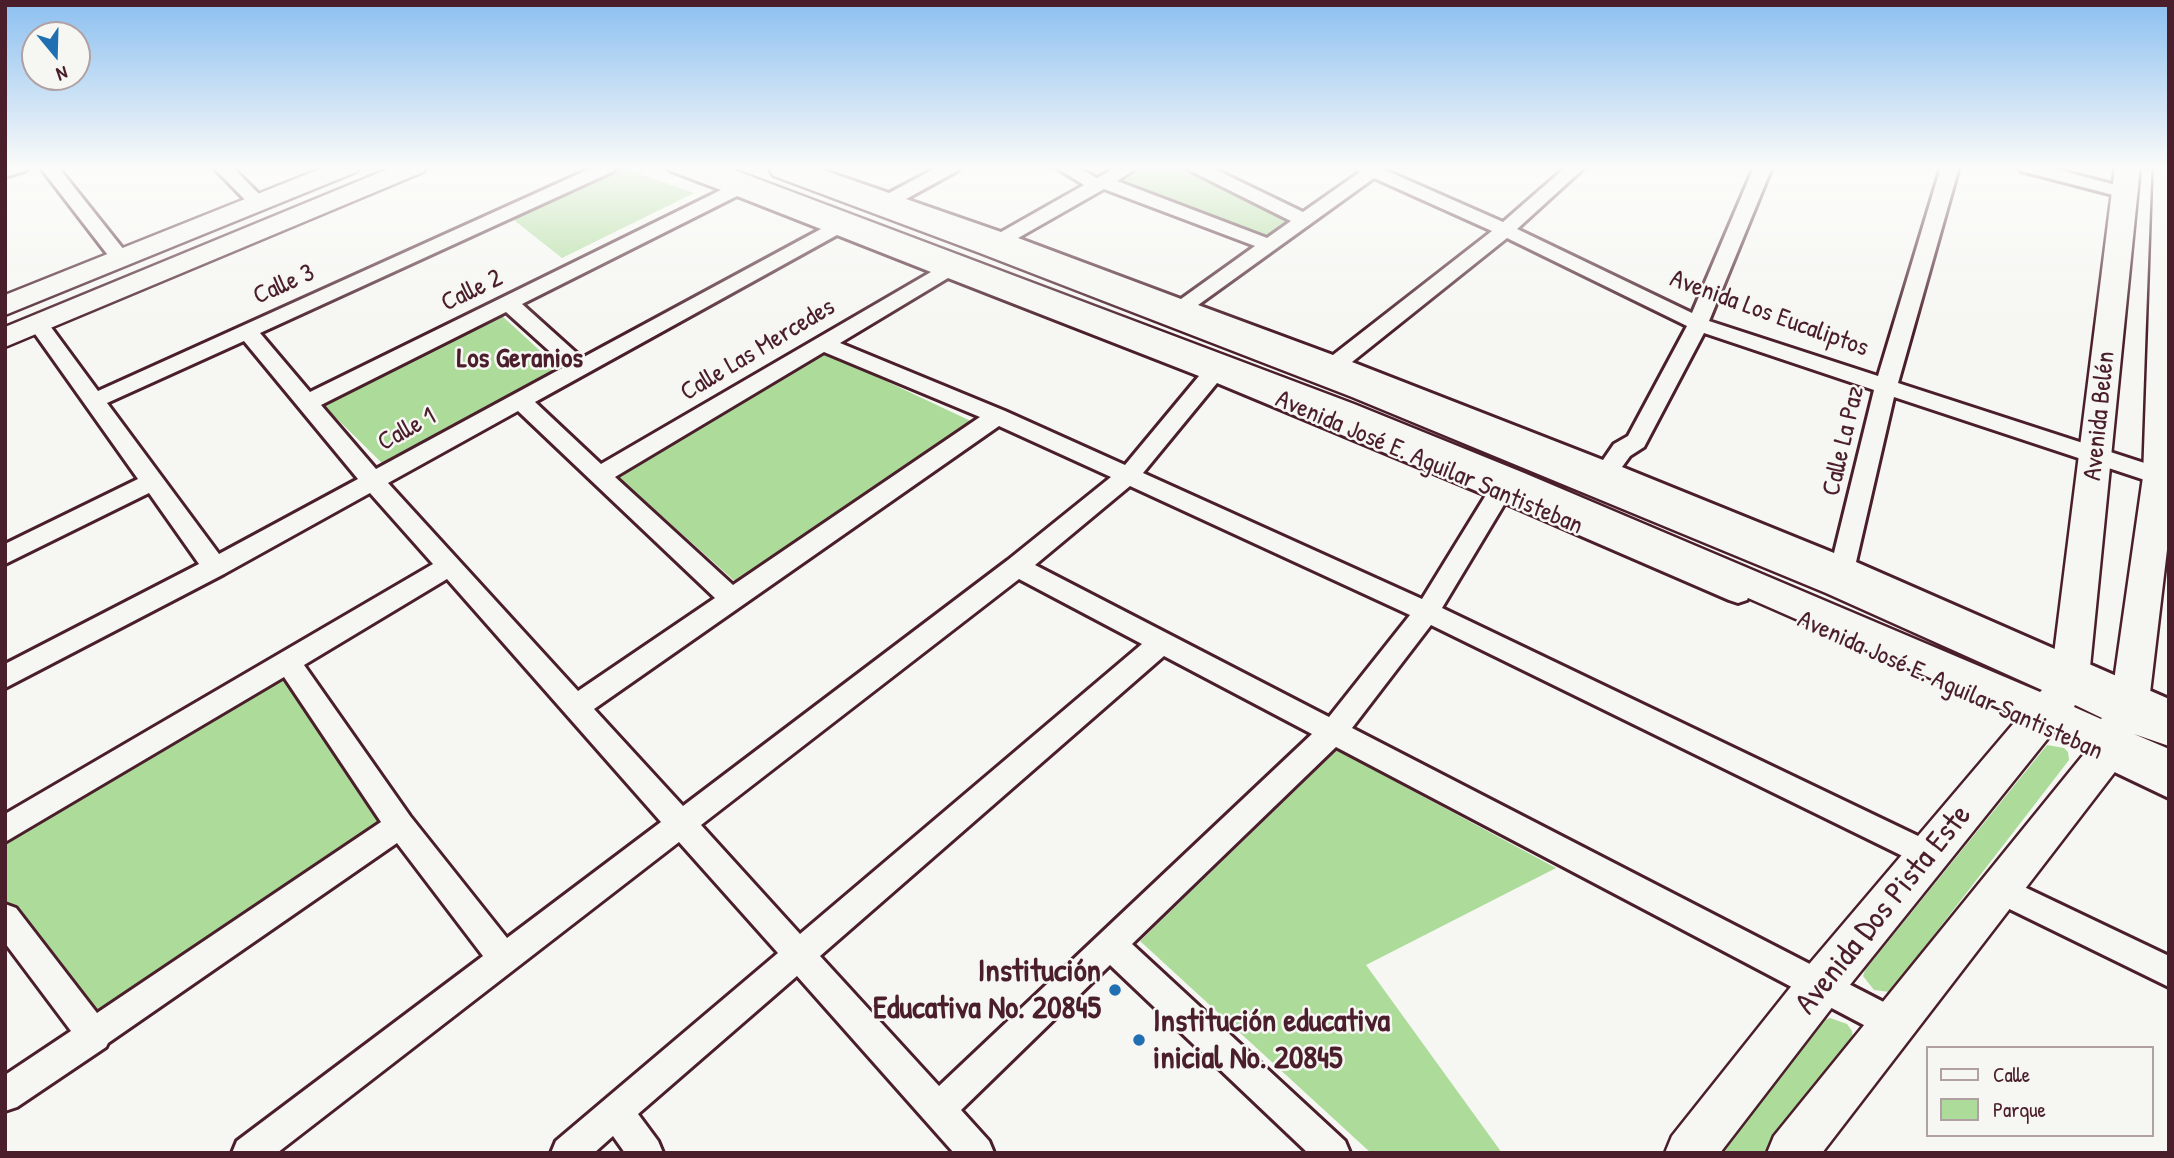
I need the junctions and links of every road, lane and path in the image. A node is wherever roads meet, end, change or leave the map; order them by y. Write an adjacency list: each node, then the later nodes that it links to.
1 (91, 221): 23 (street)
2 (214, 221): 23 (street)
3 (285, 221): 28 (street)
4 (489, 221): 30 (street, Calle 3)
5 (673, 221): 25 (street, Calle 2)
6 (815, 221): 19 (street, Avenida José E. Aguilar Santisteban)
7 (846, 221): 61 (street, Avenida José E. Aguilar Santisteban)
8 (919, 221): 61 (street, Avenida José E. Aguilar Santisteban)
9 (951, 221): 21 (street, Avenida José E. Aguilar Santisteban)
10 (1034, 221): 21 (street)
11 (1204, 221): 22 (street)
12 (1303, 221): 22 (street)
13 (1485, 221): 20 (street, Avenida Los Eucaliptos)
14 (1515, 221): 20 (street)
15 (1741, 221): 29 (street)
16 (1934, 221): 36 (street, Calle La Paz)
17 (2121, 221): 42 (street, Avenida Belén)
18 (2166, 221): 46 (street)
19 (835, 229): 24 (street, Avenida José E. Aguilar Santisteban); 34 (street, Calle 1)
20 (1505, 230): 29 (street, Avenida Los Eucaliptos); 33 (street)
21 (1003, 239): 27 (street, Avenida José E. Aguilar Santisteban)
22 (1269, 245): 27 (street)
23 (121, 259): 26 (street)
24 (944, 272): 32 (street, Calle Las Mercedes); 35 (street, Avenida José E. Aguilar Santisteban)
25 (508, 303): 34 (street); 39 (street, Calle 2)
26 (5, 306)
27 (1182, 307): 33 (street, Avenida José E. Aguilar Santisteban)
28 (38, 324): 31 (street); 37 (street)
29 (1698, 324): 36 (street, Avenida Los Eucaliptos); 41 (street)
30 (247, 331): 37 (street, Calle 3); 39 (street)
31 (5, 338)
32 (824, 344): 40 (street); 44 (street, Calle Las Mercedes)
33 (1336, 364): 43 (street, Avenida José E. Aguilar Santisteban)
34 (581, 368): 38 (street, Calle 1)
35 (1213, 373): 45 (street); 50 (street, Avenida José E. Aguilar Santisteban)
36 (1885, 386): 42 (street, Avenida Los Eucaliptos); 55 (street, Calle La Paz)
37 (96, 400): 48 (street)
38 (520, 401): 44 (street); 49 (street, Calle 1)
39 (308, 402): 49 (street)
40 (997, 416): 45 (street); 56 (street)
41 (1636, 441): 43 (street); 47 (street)
42 (2095, 456): 46 (street, Avenida Los Eucaliptos); 61 (street, Avenida Belén)
43 (1607, 471): 47 (street, Avenida José E. Aguilar Santisteban)
44 (600, 475): 56 (street)
45 (1129, 475): 54 (street); 57 (street)
46 (2164, 479): 64 (street)
47 (1629, 480): 55 (street, Avenida José E. Aguilar Santisteban)
48 (154, 481): 51 (street); 53 (street)
49 (373, 481): 52 (street); 53 (street, Calle 1)
50 (1500, 491): 57 (street); 61 (street, Avenida José E. Aguilar Santisteban)
51 (5, 555)
52 (449, 566): 59 (street); 62 (street)
53 (215, 567): 60 (street, Calle 1)
54 (1017, 567): 58 (street); 69 (street)
55 (1843, 567): 61 (street, Avenida José E. Aguilar Santisteban)
56 (733, 600): 62 (street)
57 (1427, 611): 66 (street); 72 (street)
58 (1163, 642): 66 (street); 76 (street)
59 (288, 662): 70 (street); 71 (street)
60 (5, 677)
61 (2057, 696): 64 (street, Avenida José E. Aguilar Santisteban); 64 (street, Avenida José E. Aguilar Santisteban); 72 (street, Avenida Dos Pista Este)
62 (576, 707): 69 (street)
63 (2169, 711): 64 (street, Avenida José E. Aguilar Santisteban)
64 (2119, 725): 65 (street, Avenida José E. Aguilar Santisteban); 67 (street, Avenida José E. Aguilar Santisteban); 68 (street, Avenida José E. Aguilar Santisteban); 73 (street)
65 (2169, 730)
66 (1334, 731): 75 (street); 79 (street)
67 (2169, 768)
68 (2169, 786)
69 (681, 823): 76 (street); 77 (street)
70 (400, 825): 77 (street); 81 (street)
71 (5, 829)
72 (1929, 855): 79 (street, Avenida Dos Pista Este)
73 (1998, 889): 78 (street); 80 (street)
74 (5, 918): 81 (street)
75 (1110, 944): 83 (street); 89 (street)
76 (799, 955): 83 (street); 84 (street)
77 (504, 959): 85 (street)
78 (2169, 972)
79 (1821, 985): 80 (street); 90 (street, Avenida Dos Pista Este)
80 (1892, 1023): 91 (street)
81 (95, 1036): 82 (street)
82 (5, 1095)
83 (938, 1110): 88 (street)
84 (616, 1112): 86 (street); 87 (street)
85 (249, 1153)
86 (568, 1153)
87 (646, 1153)
88 (977, 1153)
89 (1333, 1153)
90 (1689, 1153)
91 (1791, 1153)

